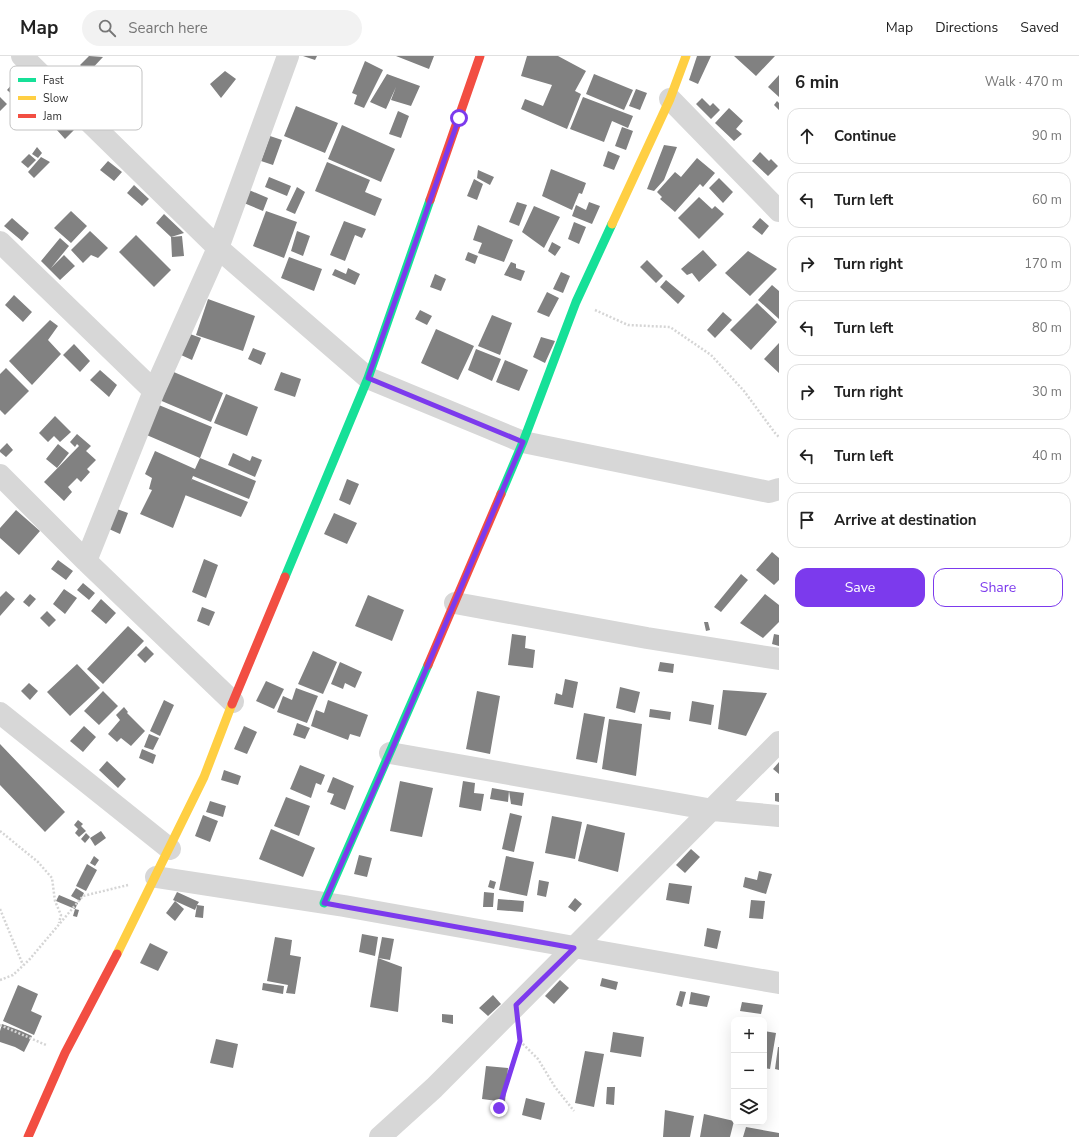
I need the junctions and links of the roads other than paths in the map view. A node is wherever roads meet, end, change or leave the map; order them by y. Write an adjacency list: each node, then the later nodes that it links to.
1 (22, 56): 5 (street)
2 (288, 56): 10 (street)
3 (480, 56): 11 (street)
4 (686, 56): 6 (street)
5 (32, 66)
6 (670, 99): 8 (street); 13 (street)
7 (98, 130): 10 (street)
8 (779, 211)
9 (0, 242): 12 (street)
10 (218, 248): 11 (street); 12 (street)
11 (368, 378): 13 (street); 19 (street)
12 (154, 391): 16 (street)
13 (523, 442): 15 (street); 17 (street)
14 (0, 474): 16 (street)
15 (779, 489)
16 (86, 561): 19 (street)
17 (455, 603): 18 (street); 22 (street)
18 (779, 659)
19 (233, 702): 25 (street)
20 (0, 713): 25 (street)
21 (779, 742): 23 (street)
22 (390, 754): 23 (street); 27 (street)
23 (713, 810): 24 (street); 28 (street)
24 (779, 816)
25 (170, 849): 26 (street)
26 (156, 877): 27 (street); 30 (street)
27 (324, 903): 28 (street)
28 (574, 948): 29 (street); 31 (street)
29 (779, 982)
30 (28, 1137)
31 (380, 1137)

